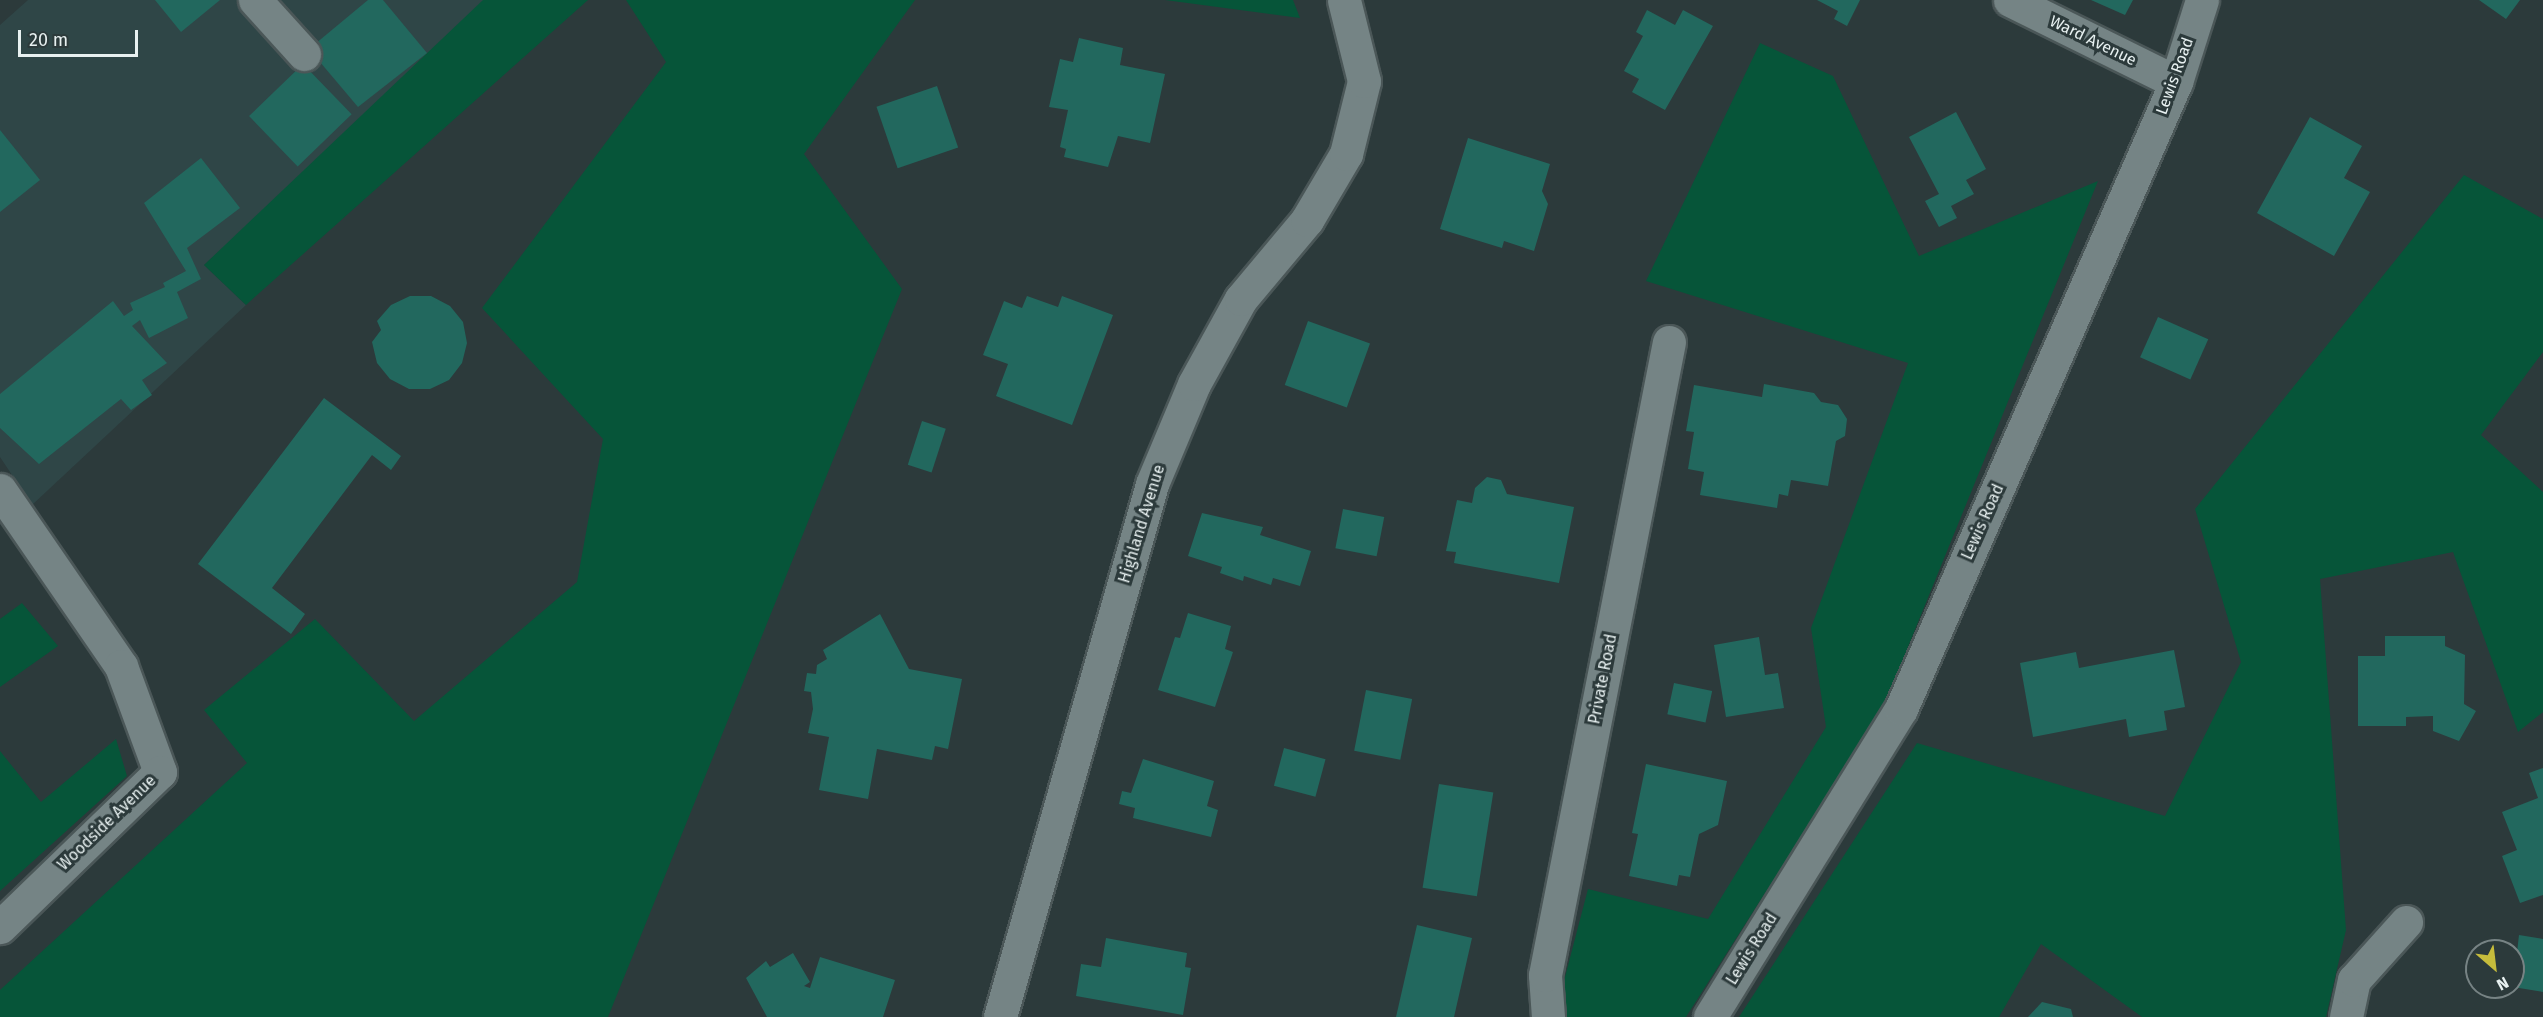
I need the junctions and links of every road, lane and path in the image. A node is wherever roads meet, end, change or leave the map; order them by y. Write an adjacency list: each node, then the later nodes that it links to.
1 (255, 0): 5 (street)
2 (1344, 0): 11 (street, Highland Avenue)
3 (2010, 0): 6 (street, Ward Avenue)
4 (2202, 0): 6 (street, Lewis Road)
5 (304, 54)
6 (2176, 82): 13 (street, Lewis Road)
7 (1669, 342): 12 (street, Private Road)
8 (0, 490): 10 (street, Woodside Avenue)
9 (2406, 922): 14 (street)
10 (0, 927)
11 (1000, 1017)
12 (1548, 1017)
13 (1710, 1017)
14 (2346, 1017)

